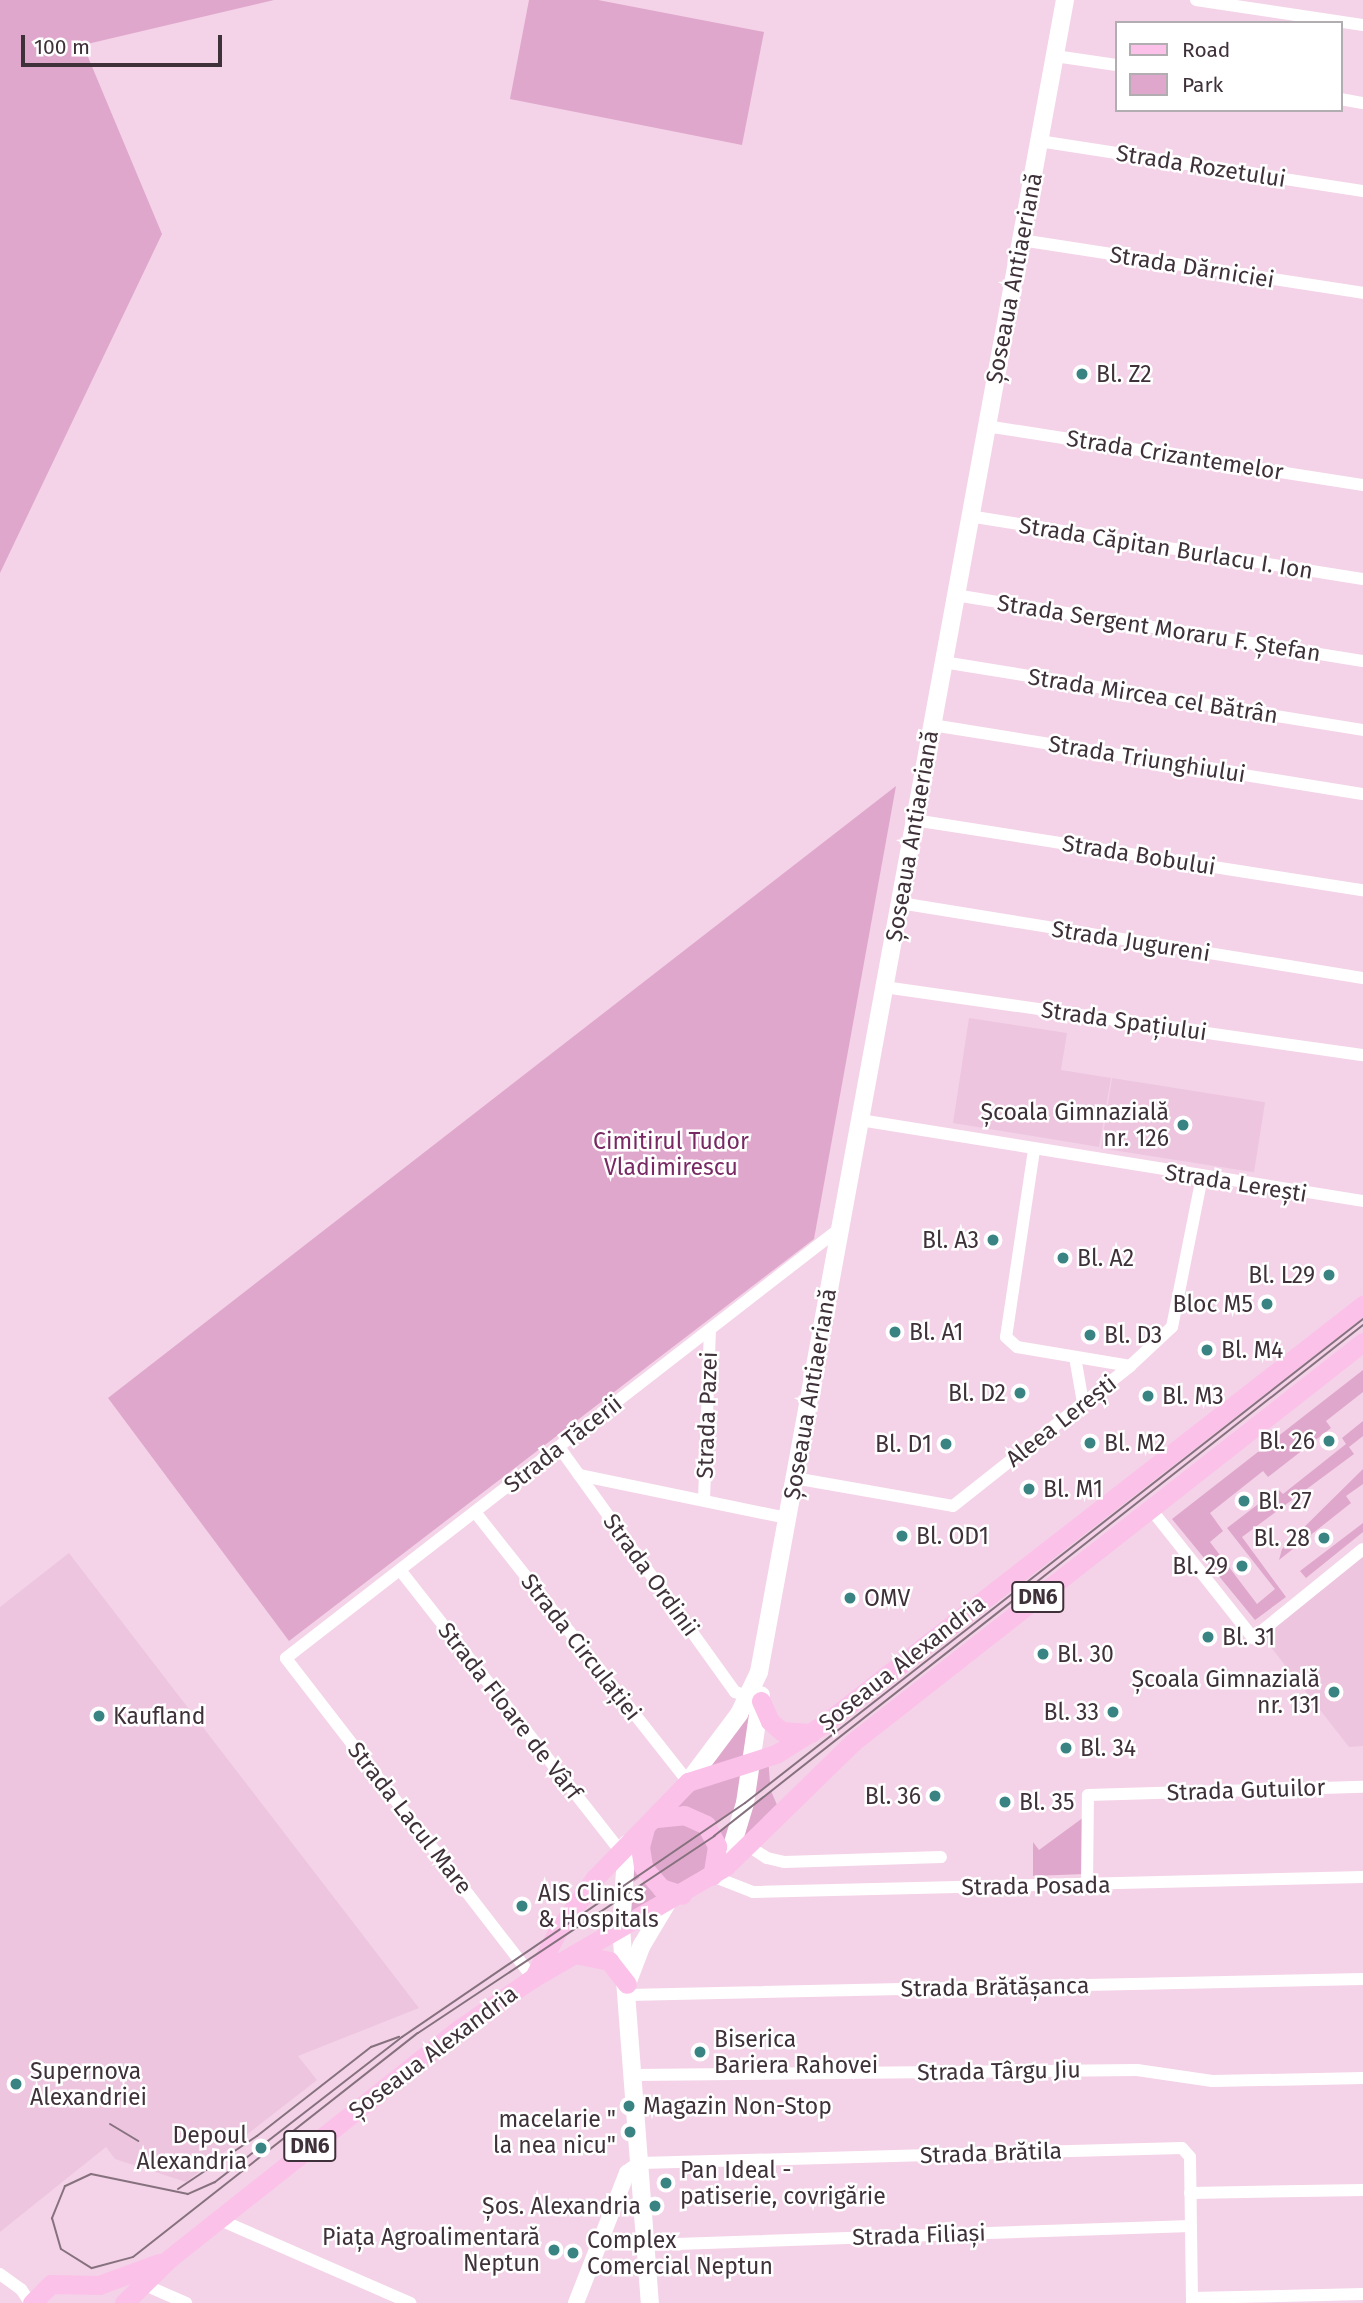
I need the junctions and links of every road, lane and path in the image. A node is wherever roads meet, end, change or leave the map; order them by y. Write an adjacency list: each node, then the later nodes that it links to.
1 (1065, 0): 6 (main road, Șoseaua Antiaeriană)
2 (1196, 0): 3 (street)
3 (1336, 21)
4 (1342, 22): 5 (street)
5 (1363, 25)
6 (1055, 56): 7 (street); 10 (main road, Șoseaua Antiaeriană)
7 (1114, 65)
8 (1342, 99): 9 (street)
9 (1363, 103)
10 (1039, 141): 11 (street, Strada Rozetului); 12 (main road, Șoseaua Antiaeriană)
11 (1363, 191)
12 (1021, 240): 13 (street, Strada Dărniciei); 14 (main road, Șoseaua Antiaeriană)
13 (1363, 293)
14 (986, 426): 15 (street, Strada Crizantemelor); 16 (main road, Șoseaua Antiaeriană)
15 (1363, 485)
16 (970, 516): 17 (street, Strada Căpitan Burlacu I. Ion); 18 (main road, Șoseaua Antiaeriană)
17 (1363, 579)
18 (955, 595): 19 (street, Strada Sergent Moraru F. Ștefan); 20 (main road, Șoseaua Antiaeriană)
19 (1363, 661)
20 (943, 662): 21 (main road, Șoseaua Antiaeriană); 22 (street, Strada Mircea cel Bătrân)
21 (932, 725): 23 (street, Strada Triunghiului); 24 (main road, Șoseaua Antiaeriană)
22 (1363, 730)
23 (1363, 794)
24 (914, 820): 25 (street, Strada Bobului); 26 (main road, Șoseaua Antiaeriană)
25 (1363, 890)
26 (900, 903): 27 (street, Strada Jugureni); 28 (main road, Șoseaua Antiaeriană)
27 (1363, 978)
28 (884, 987): 29 (street, Strada Spațiului); 30 (main road, Șoseaua Antiaeriană)
29 (1363, 1055)
30 (860, 1120): 31 (street, Strada Lerești); 34 (main road, Șoseaua Antiaeriană)
31 (1034, 1150): 32 (street, Strada Lerești); 38 (street)
32 (1202, 1177): 33 (street, Strada Lerești); 39 (street, Aleea Lerești)
33 (1363, 1201)
34 (839, 1229): 36 (street, Strada Tăcerii); 43 (main road, Șoseaua Antiaeriană)
35 (1363, 1305): 52 (main road, Șoseaua Alexandria / DN6)
36 (710, 1330): 41 (street, Strada Tăcerii); 44 (street, Strada Pazei)
37 (1363, 1342): 45 (main road, Șoseaua Alexandria / DN6)
38 (1075, 1357): 39 (street); 40 (street)
39 (1130, 1366): 40 (street, Aleea Lerești)
40 (1083, 1403): 43 (street, Aleea Lerești)
41 (559, 1447): 42 (street, Strada Ordinii); 46 (street, Strada Tăcerii)
42 (579, 1475): 44 (street); 51 (street, Strada Ordinii)
43 (794, 1478): 47 (main road, Șoseaua Antiaeriană)
44 (704, 1500): 47 (street)
45 (1150, 1508): 48 (street); 57 (main road, Șoseaua Alexandria / DN6)
46 (475, 1512): 49 (street, Strada Tăcerii); 54 (street, Strada Circulației)
47 (787, 1518): 51 (main road, Șoseaua Antiaeriană)
48 (1363, 1549)
49 (400, 1570): 50 (street, Strada Tăcerii); 58 (street, Strada Floare de Vârf)
50 (286, 1658): 66 (street, Strada Lacul Mare)
51 (755, 1698): 52 (main road); 53 (main road, Șoseaua Antiaeriană); 54 (main road)
52 (813, 1732): 53 (main road, Șoseaua Alexandria / DN6)
53 (751, 1762): 54 (main road, Șoseaua Alexandria / DN6); 60 (main road, Șoseaua Antiaeriană)
54 (688, 1782): 56 (main road, Șoseaua Alexandria / DN6)
55 (1363, 1787): 62 (street, Strada Gutuilor)
56 (651, 1822): 58 (main road, Șoseaua Alexandria / DN6); 60 (main road); 63 (main road)
57 (750, 1847): 59 (street); 60 (main road, Șoseaua Alexandria / DN6)
58 (624, 1848): 64 (main road); 66 (main road, Șoseaua Alexandria / DN6)
59 (941, 1857)
60 (719, 1871): 62 (street, Strada Posada); 63 (main road, Șoseaua Alexandria / DN6)
61 (1363, 1877): 62 (street, Strada Posada)
62 (1087, 1885)
63 (675, 1899): 64 (main road, Șoseaua Alexandria / DN6); 68 (main road)
64 (621, 1928): 65 (main road, Șoseaua Alexandria / DN6); 68 (main road)
65 (574, 1954): 66 (main road, Șoseaua Alexandria / DN6); 68 (main road)
66 (533, 1978): 74 (main road, Șoseaua Alexandria / DN6)
67 (1363, 1979): 68 (street, Strada Brătășanca)
68 (627, 1990): 69 (main road)
69 (634, 2075): 70 (street, Strada Târgu Jiu); 71 (main road)
70 (1363, 2078)
71 (641, 2163): 73 (street, Strada Brătila); 76 (main road); 88 (street)
72 (1363, 2190): 73 (street)
73 (1190, 2193): 75 (street, Strada Brătila)
74 (218, 2219): 77 (main road, Șoseaua Alexandria / DN6); 87 (street)
75 (1191, 2226): 76 (street, Strada Filiași); 82 (street, Strada Brătila)
76 (647, 2245): 89 (main road)
77 (170, 2258): 79 (main road, Șoseaua Alexandria / DN6); 80 (main road, Șoseaua Alexandria / DN6)
78 (0, 2274): 83 (street)
79 (145, 2285): 85 (main road, Șoseaua Alexandria / DN6); 86 (street)
80 (73, 2286): 83 (main road, Șoseaua Alexandria / DN6); 84 (main road)
81 (1363, 2294): 82 (street)
82 (1192, 2300)
83 (31, 2303)
84 (84, 2303)
85 (124, 2303)
86 (186, 2303)
87 (410, 2303)
88 (576, 2303)
89 (650, 2303)

